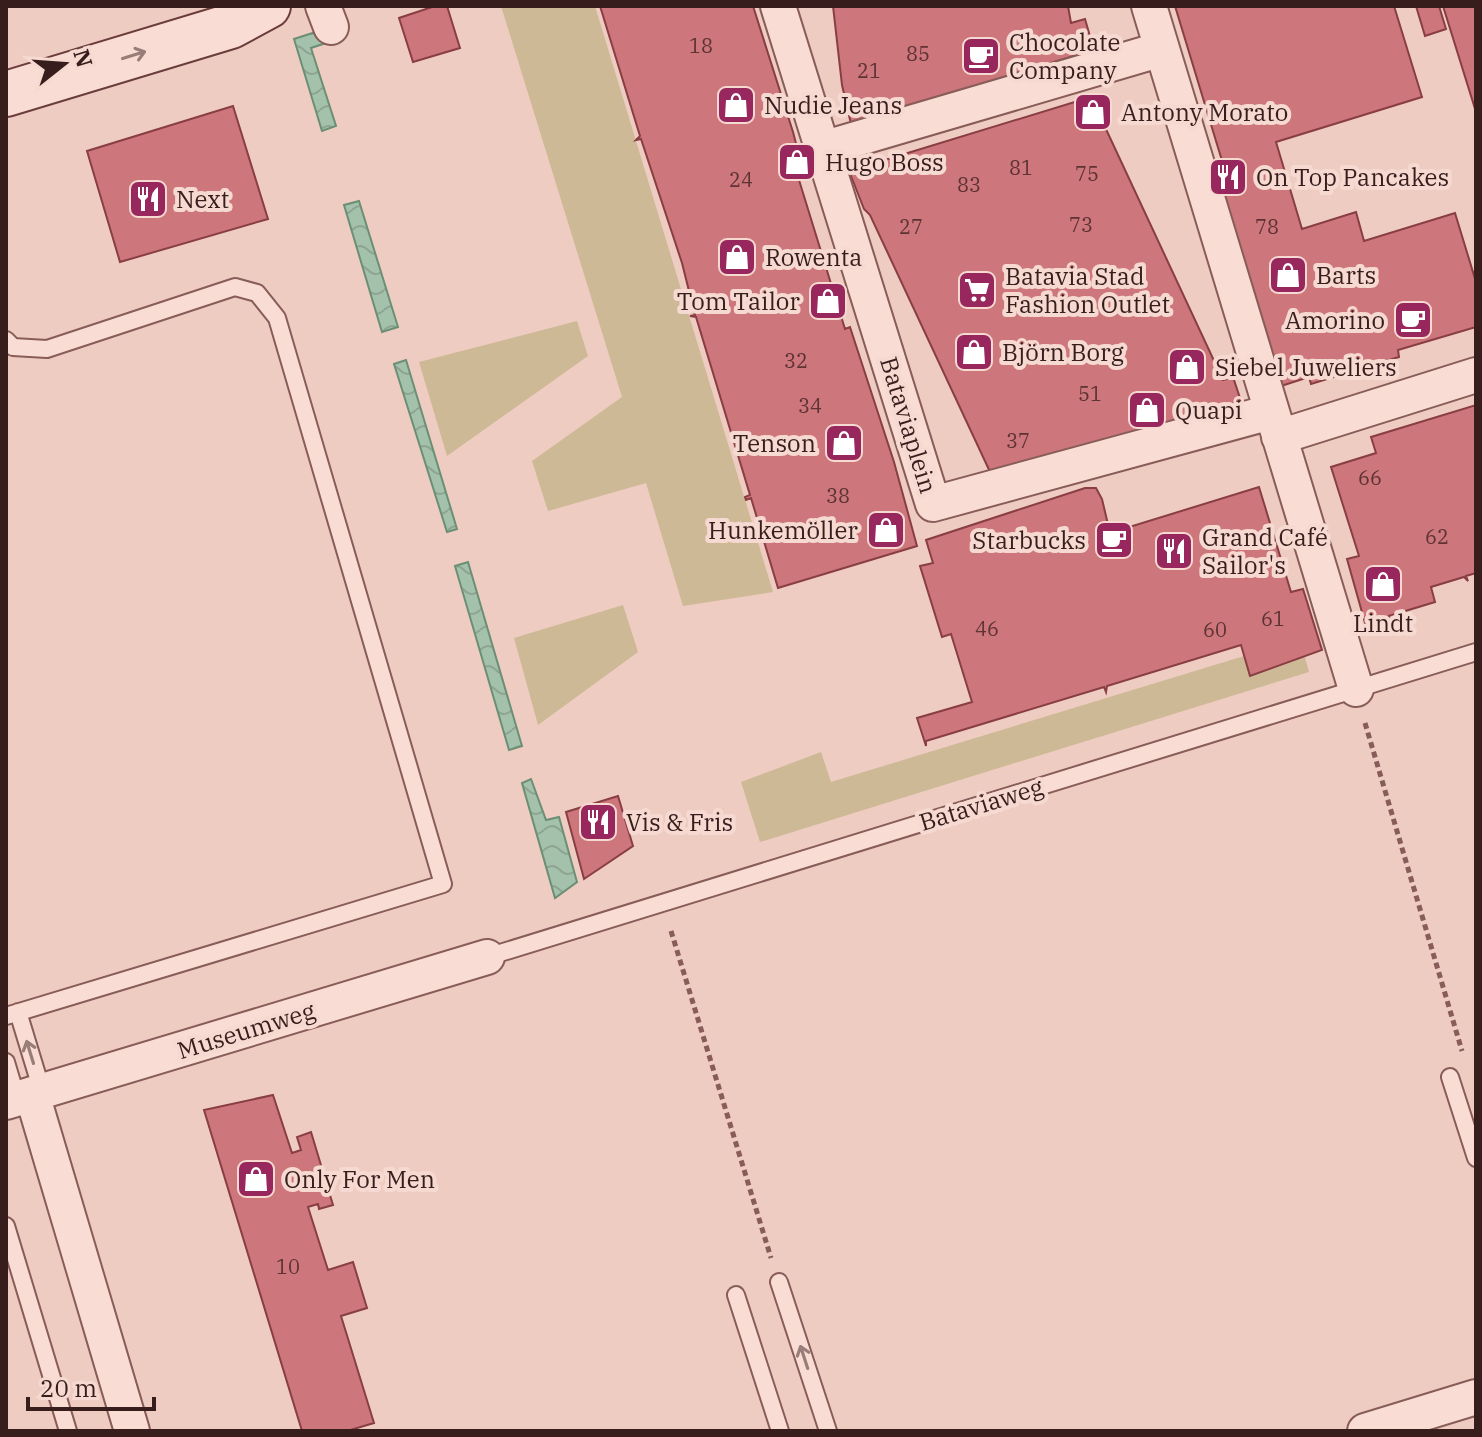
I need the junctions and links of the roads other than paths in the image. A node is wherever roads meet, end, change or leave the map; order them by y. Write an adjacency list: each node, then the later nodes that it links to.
1 (268, 6): 5 (street, one-way to 1)
2 (778, 6): 6 (street, Bataviaplein)
3 (1149, 6): 4 (street)
4 (1162, 49): 6 (street); 9 (street)
5 (6, 94)
6 (822, 149): 9 (street, Bataviaplein)
7 (6, 340): 13 (lane)
8 (1476, 375): 9 (street)
9 (1275, 424): 11 (street)
10 (1476, 652): 11 (lane, Bataviaweg)
11 (1356, 689): 12 (lane, Bataviaweg)
12 (487, 957): 16 (street, Museumweg)
13 (12, 1014): 16 (lane, one-way to 13)
14 (6, 1062): 16 (lane)
15 (1450, 1077): 17 (lane)
16 (24, 1097): 23 (street)
17 (1476, 1158)
18 (6, 1226): 22 (lane)
19 (779, 1282): 25 (lane, one-way to 19)
20 (736, 1295): 24 (lane)
21 (1476, 1397): 26 (street)
22 (68, 1431)
23 (132, 1431)
24 (780, 1431)
25 (828, 1431)
26 (1365, 1431)

